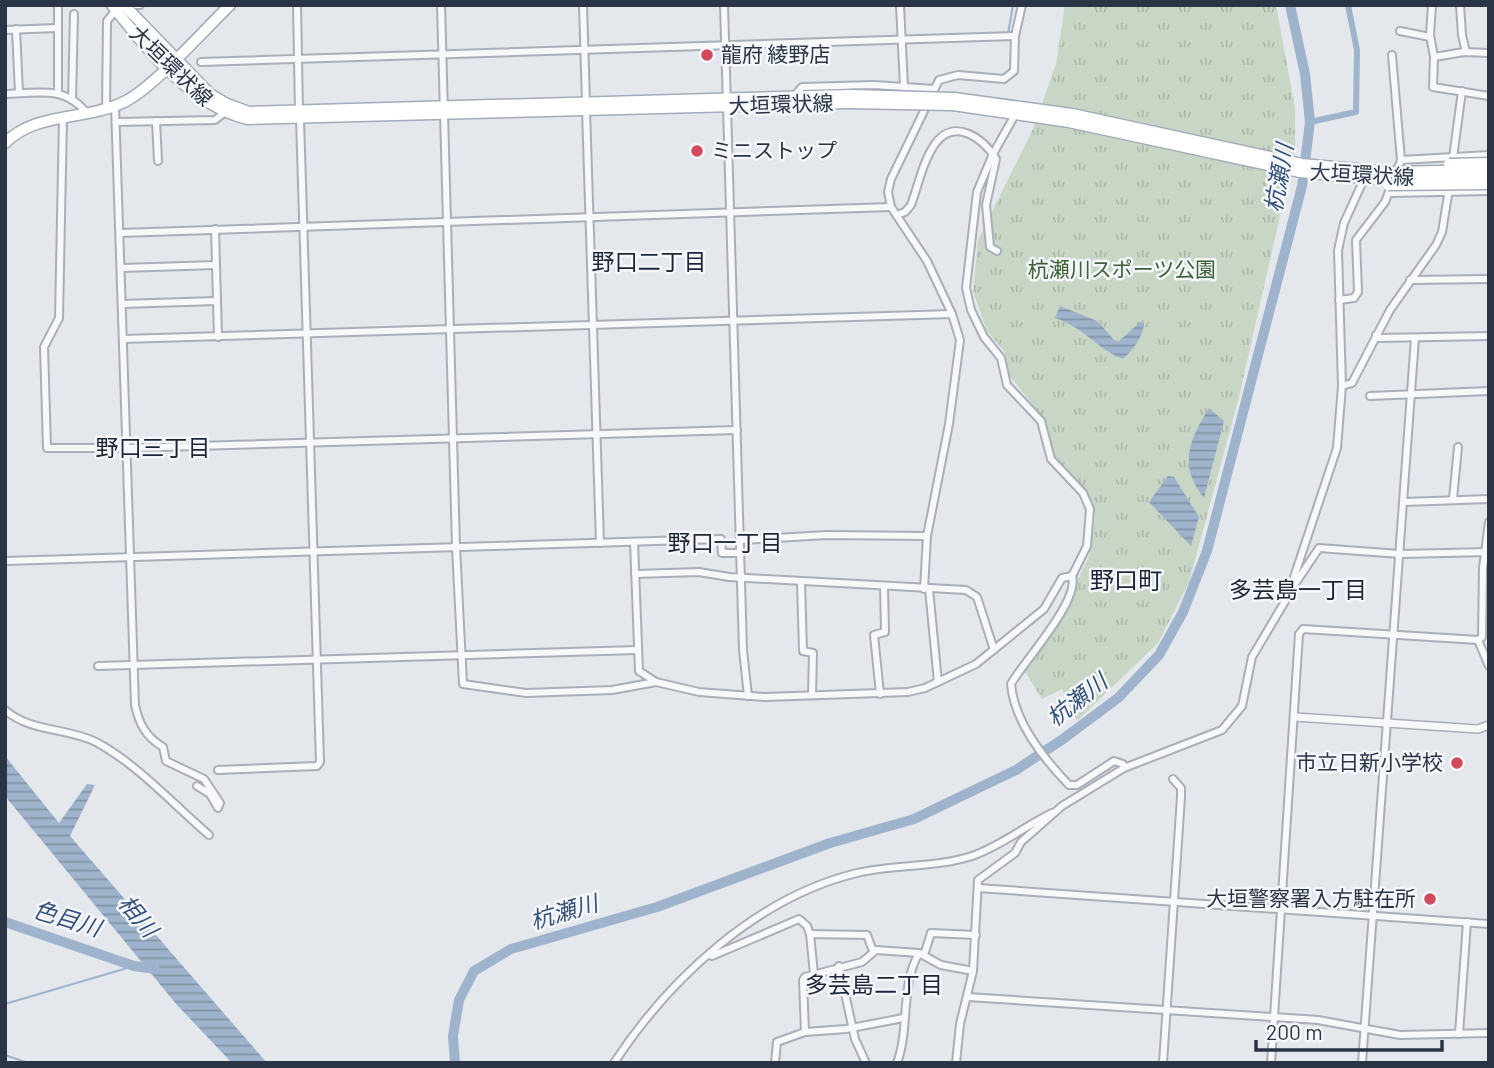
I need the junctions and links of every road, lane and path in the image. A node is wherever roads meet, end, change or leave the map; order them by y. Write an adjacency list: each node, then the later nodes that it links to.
1 (58, 5): 14 (street)
2 (230, 5): 27 (main road)
3 (297, 5): 28 (street)
4 (441, 5): 24 (street)
5 (583, 5): 21 (street)
6 (724, 5): 20 (street)
7 (900, 5): 19 (street)
8 (1022, 5): 17 (street)
9 (1432, 5): 18 (street)
10 (1460, 5): 22 (street)
11 (117, 7): 27 (main road, 大垣環状線); 30 (main road, 大垣環状線); 43 (street)
12 (74, 14): 40 (street)
13 (16, 29): 14 (street); 15 (street); 35 (street)
14 (57, 29): 33 (street)
15 (5, 30)
16 (1400, 31): 18 (street)
17 (1015, 37): 19 (street); 32 (street)
18 (1430, 37): 26 (street)
19 (901, 40): 20 (street); 31 (street)
20 (725, 46): 21 (street); 41 (street)
21 (584, 50): 24 (street); 42 (street)
22 (1466, 52): 23 (street); 26 (street)
23 (1489, 53)
24 (441, 54): 28 (street); 44 (street)
25 (1392, 55): 56 (street)
26 (1433, 57): 34 (street)
27 (175, 58): 30 (main road); 48 (main road, 大垣環状線)
28 (298, 59): 29 (street); 48 (street)
29 (201, 62)
30 (167, 66): 43 (main road); 46 (main road, 大垣環状線)
31 (904, 87): 32 (street); 37 (street)
32 (934, 89): 66 (street)
33 (58, 92): 35 (street); 40 (street)
34 (1462, 92): 38 (street); 55 (street)
35 (19, 93): 36 (street)
36 (5, 94)
37 (795, 95): 39 (main road, 大垣環状線); 41 (main road, 大垣環状線)
38 (1489, 96)
39 (849, 99): 41 (main road, 大垣環状線); 45 (main road, 大垣環状線, bridge)
40 (72, 100): 47 (street)
41 (726, 102): 42 (main road, 大垣環状線); 67 (street)
42 (586, 106): 44 (main road, 大垣環状線); 69 (street)
43 (110, 108): 47 (main road); 50 (street)
44 (442, 111): 48 (main road, 大垣環状線); 70 (street)
45 (1022, 111): 53 (street); 60 (main road, 大垣環状線)
46 (224, 113): 48 (main road, 大垣環状線); 51 (street)
47 (87, 114): 49 (main road)
48 (299, 116): 71 (street)
49 (62, 118): 52 (main road); 101 (street)
50 (117, 121): 51 (street); 73 (street)
51 (156, 121): 57 (street)
52 (5, 144)
53 (993, 153): 68 (street); 74 (street); 118 (street)
54 (1489, 155): 55 (street)
55 (1453, 156): 56 (street); 65 (street)
56 (1401, 160): 62 (street)
57 (158, 161)
58 (1489, 163): 62 (main road, bridge)
59 (1489, 170): 62 (main road, 大垣環状線, bridge)
60 (1365, 176): 62 (main road, 大垣環状線); 79 (street)
61 (1489, 177): 62 (main road, 大垣環状線, bridge)
62 (1389, 180): 63 (main road, bridge); 65 (street); 79 (street)
63 (1489, 184)
64 (1489, 191): 65 (street)
65 (1448, 192): 78 (street)
66 (891, 207): 67 (street); 68 (street)
67 (730, 213): 69 (street); 83 (street)
68 (897, 215): 82 (street)
69 (589, 217): 70 (street); 84 (street)
70 (446, 222): 71 (street); 85 (street)
71 (303, 226): 72 (street); 86 (street)
72 (215, 229): 73 (street); 75 (street)
73 (120, 233): 76 (street)
74 (997, 251)
75 (216, 265): 76 (street); 80 (street)
76 (121, 268): 81 (street)
77 (1489, 279): 78 (street)
78 (1410, 280): 87 (street)
79 (1339, 300): 92 (street)
80 (217, 301): 81 (street); 89 (street)
81 (122, 304): 91 (street)
82 (953, 314): 83 (street); 106 (street)
83 (733, 320): 84 (street); 96 (street)
84 (593, 325): 85 (street); 97 (street)
85 (449, 330): 86 (street); 98 (street)
86 (306, 334): 89 (street); 99 (street)
87 (1376, 335): 90 (street); 92 (street)
88 (1489, 336): 90 (street)
89 (218, 337): 91 (street)
90 (1415, 338): 94 (street)
91 (123, 339): 101 (street)
92 (1342, 386): 123 (street)
93 (1489, 391): 94 (street)
94 (1411, 393): 95 (street); 104 (street)
95 (1370, 396)
96 (737, 430): 97 (street); 107 (street)
97 (596, 434): 98 (street); 109 (street)
98 (453, 439): 99 (street); 110 (street)
99 (309, 443): 101 (street); 111 (street)
100 (1458, 447): 102 (street)
101 (127, 448): 115 (street)
102 (1453, 499): 103 (street); 104 (street)
103 (1489, 499)
104 (1404, 502): 114 (street)
105 (1489, 522): 112 (street)
106 (927, 536): 107 (street); 122 (street)
107 (740, 540): 113 (street)
108 (634, 542): 109 (street); 113 (street); 117 (street)
109 (600, 543): 110 (street)
110 (456, 547): 111 (street); 129 (street)
111 (314, 552): 115 (street); 130 (street)
112 (1487, 552): 114 (street); 124 (street)
113 (741, 553): 119 (street)
114 (1400, 554): 123 (street); 125 (street)
115 (131, 557): 116 (street); 131 (street)
116 (5, 561)
117 (635, 574): 119 (street); 127 (street)
118 (1072, 576): 128 (street); 143 (street)
119 (742, 578): 120 (street); 138 (street)
120 (801, 582): 121 (street); 137 (street)
121 (884, 587): 122 (street); 136 (street)
122 (927, 589): 128 (street); 135 (street)
123 (1287, 598): 143 (street)
124 (1486, 624): 126 (street)
125 (1395, 634): 126 (street); 140 (street); 141 (street)
126 (1478, 640): 133 (street)
127 (638, 650): 129 (street); 134 (street)
128 (994, 650): 135 (street)
129 (459, 654): 130 (street); 134 (street)
130 (317, 659): 131 (street); 144 (street)
131 (134, 665): 132 (street); 146 (street)
132 (98, 666)
133 (1489, 666)
134 (656, 682): 138 (street)
135 (938, 682): 136 (street)
136 (880, 694): 137 (street)
137 (812, 695): 138 (street)
138 (748, 696)
139 (5, 710): 148 (street)
140 (1295, 717): 141 (street); 151 (street)
141 (1387, 723): 142 (street); 152 (street)
142 (1489, 725)
143 (1124, 768): 147 (street)
144 (218, 771)
145 (1173, 779): 150 (street)
146 (197, 786)
147 (1056, 811): 149 (street); 159 (street)
148 (209, 835)
149 (978, 888): 150 (street); 156 (street)
150 (1173, 901): 151 (street); 164 (street)
151 (1281, 909): 152 (street); 165 (street)
152 (1373, 915): 153 (street); 168 (street)
153 (1467, 922): 154 (street); 171 (street)
154 (1489, 924)
155 (810, 934): 157 (street); 159 (street); 162 (street)
156 (976, 935): 158 (street); 161 (street)
157 (873, 951): 158 (street); 160 (street)
158 (921, 954): 161 (street); 166 (street)
159 (707, 958): 172 (street)
160 (839, 966): 162 (street); 167 (street)
161 (973, 971): 163 (street)
162 (814, 974): 169 (street)
163 (968, 997): 164 (street); 176 (street)
164 (1167, 1011): 165 (street); 177 (street)
165 (1274, 1017): 168 (street); 178 (street)
166 (903, 1018): 167 (street); 175 (street)
167 (852, 1027): 169 (street); 174 (street)
168 (1366, 1028): 171 (street); 179 (street)
169 (805, 1032): 173 (street)
170 (1489, 1033): 171 (street)
171 (1459, 1034)
172 (614, 1063)
173 (775, 1063)
174 (866, 1063)
175 (897, 1063)
176 (956, 1063)
177 (1163, 1063)
178 (1272, 1063)
179 (1362, 1063)

